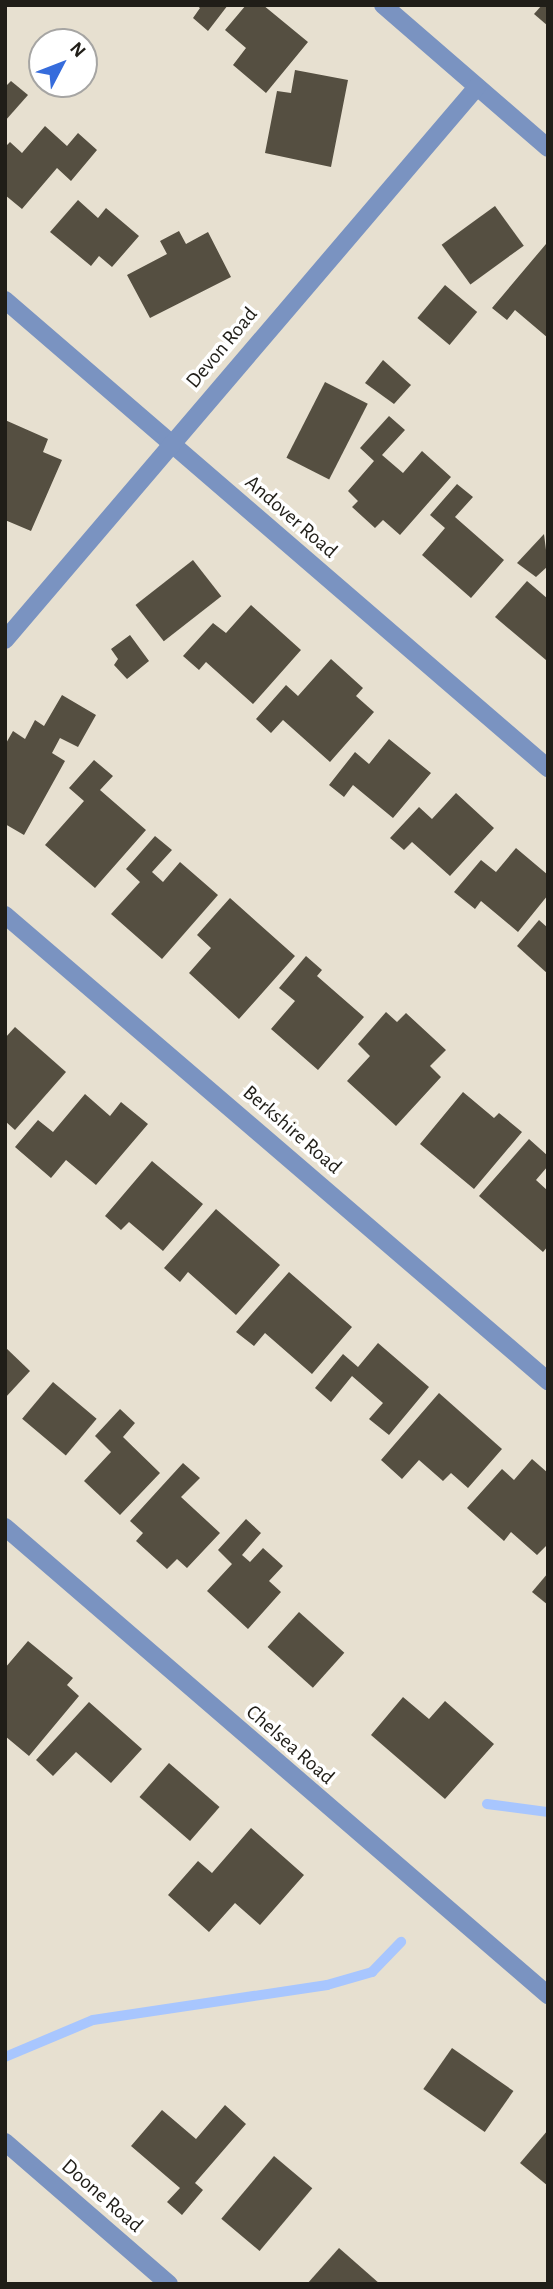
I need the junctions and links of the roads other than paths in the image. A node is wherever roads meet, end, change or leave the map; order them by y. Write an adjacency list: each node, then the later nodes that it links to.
1 (383, 5): 2 (street)
2 (477, 87): 3 (street); 5 (street, Devon Road)
3 (548, 148)
4 (5, 300): 5 (street, Andover Road)
5 (173, 443): 6 (street, Devon Road); 7 (street, Andover Road)
6 (5, 640)
7 (548, 768)
8 (5, 915): 9 (street, Berkshire Road)
9 (548, 1381)
10 (5, 1527): 11 (street, Chelsea Road)
11 (548, 1994)
12 (5, 2142): 13 (street, Doone Road)
13 (169, 2284)

